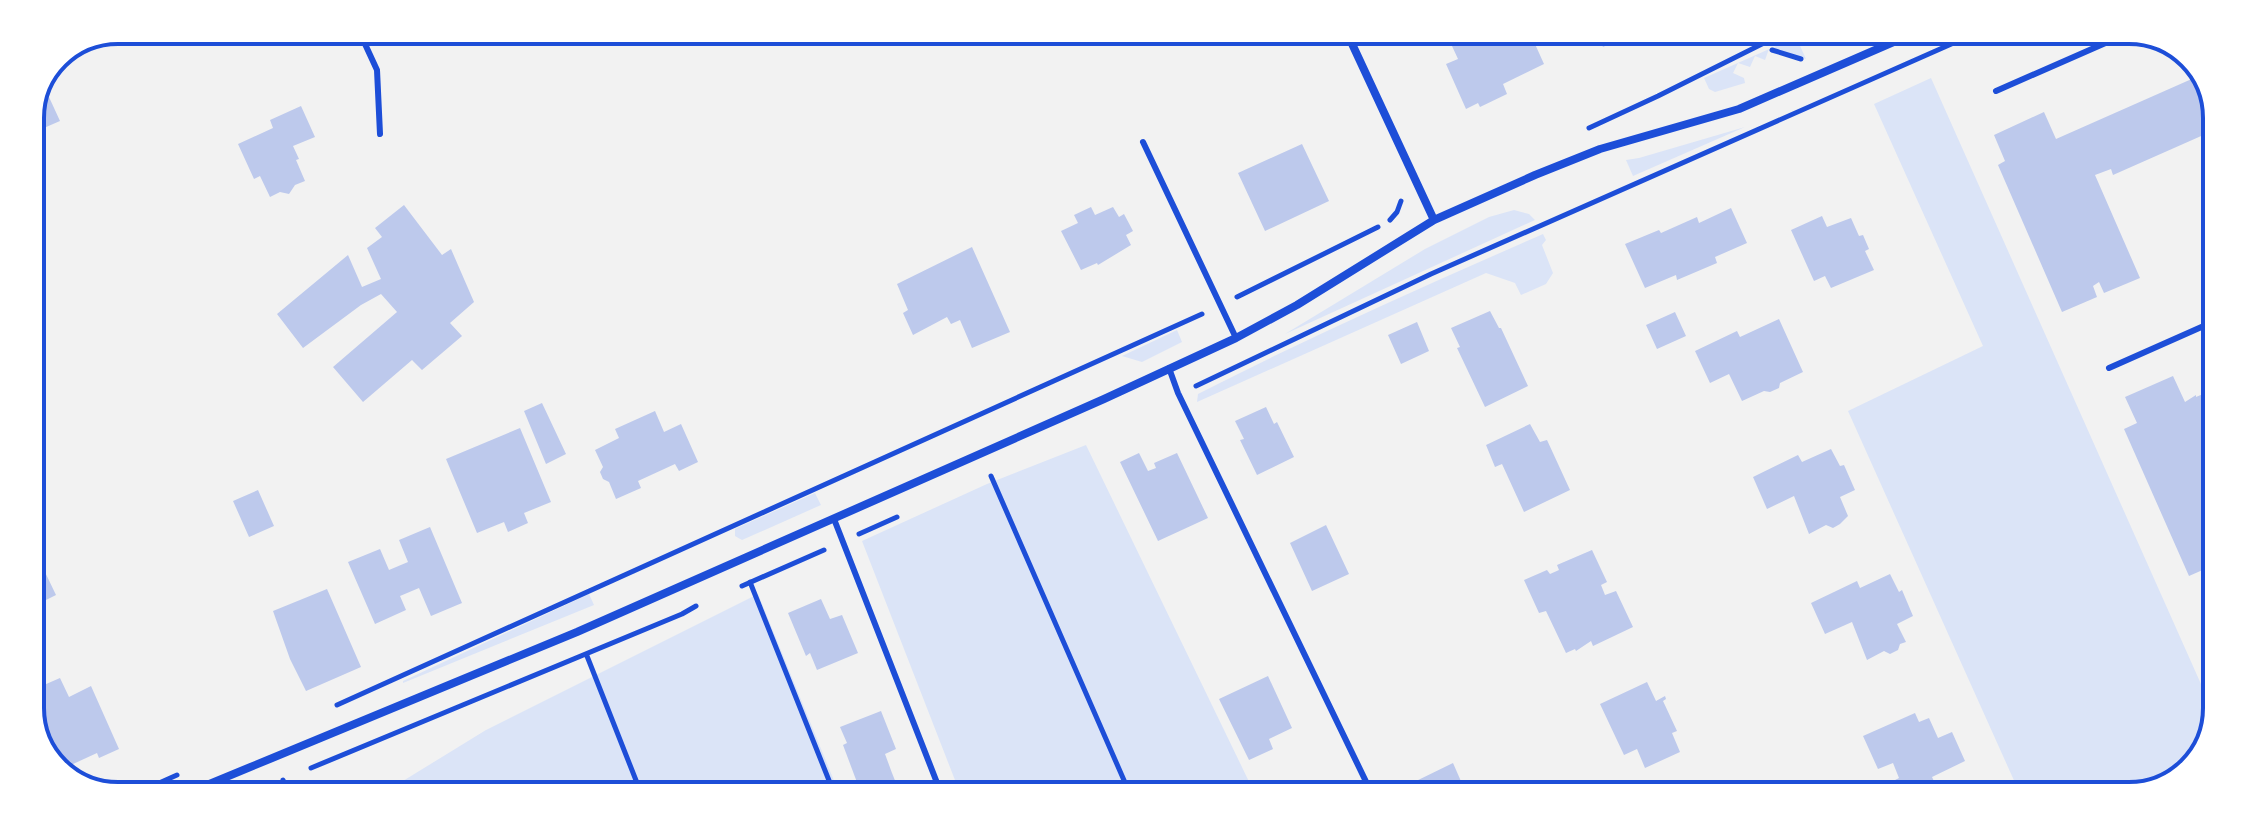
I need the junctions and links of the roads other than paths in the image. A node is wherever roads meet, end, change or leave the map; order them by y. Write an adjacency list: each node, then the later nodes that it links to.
1 (365, 44): 6 (lane)
2 (1352, 44): 8 (street)
3 (1889, 44): 8 (street)
4 (2103, 44): 5 (lane)
5 (1996, 91)
6 (380, 134)
7 (1143, 142): 10 (lane)
8 (1434, 220): 10 (street)
9 (2203, 326): 12 (lane)
10 (1236, 338): 11 (street)
11 (1169, 368): 13 (street); 16 (lane)
12 (2109, 368)
13 (834, 519): 14 (street); 15 (lane)
14 (214, 782)
15 (937, 782)
16 (1366, 782)

